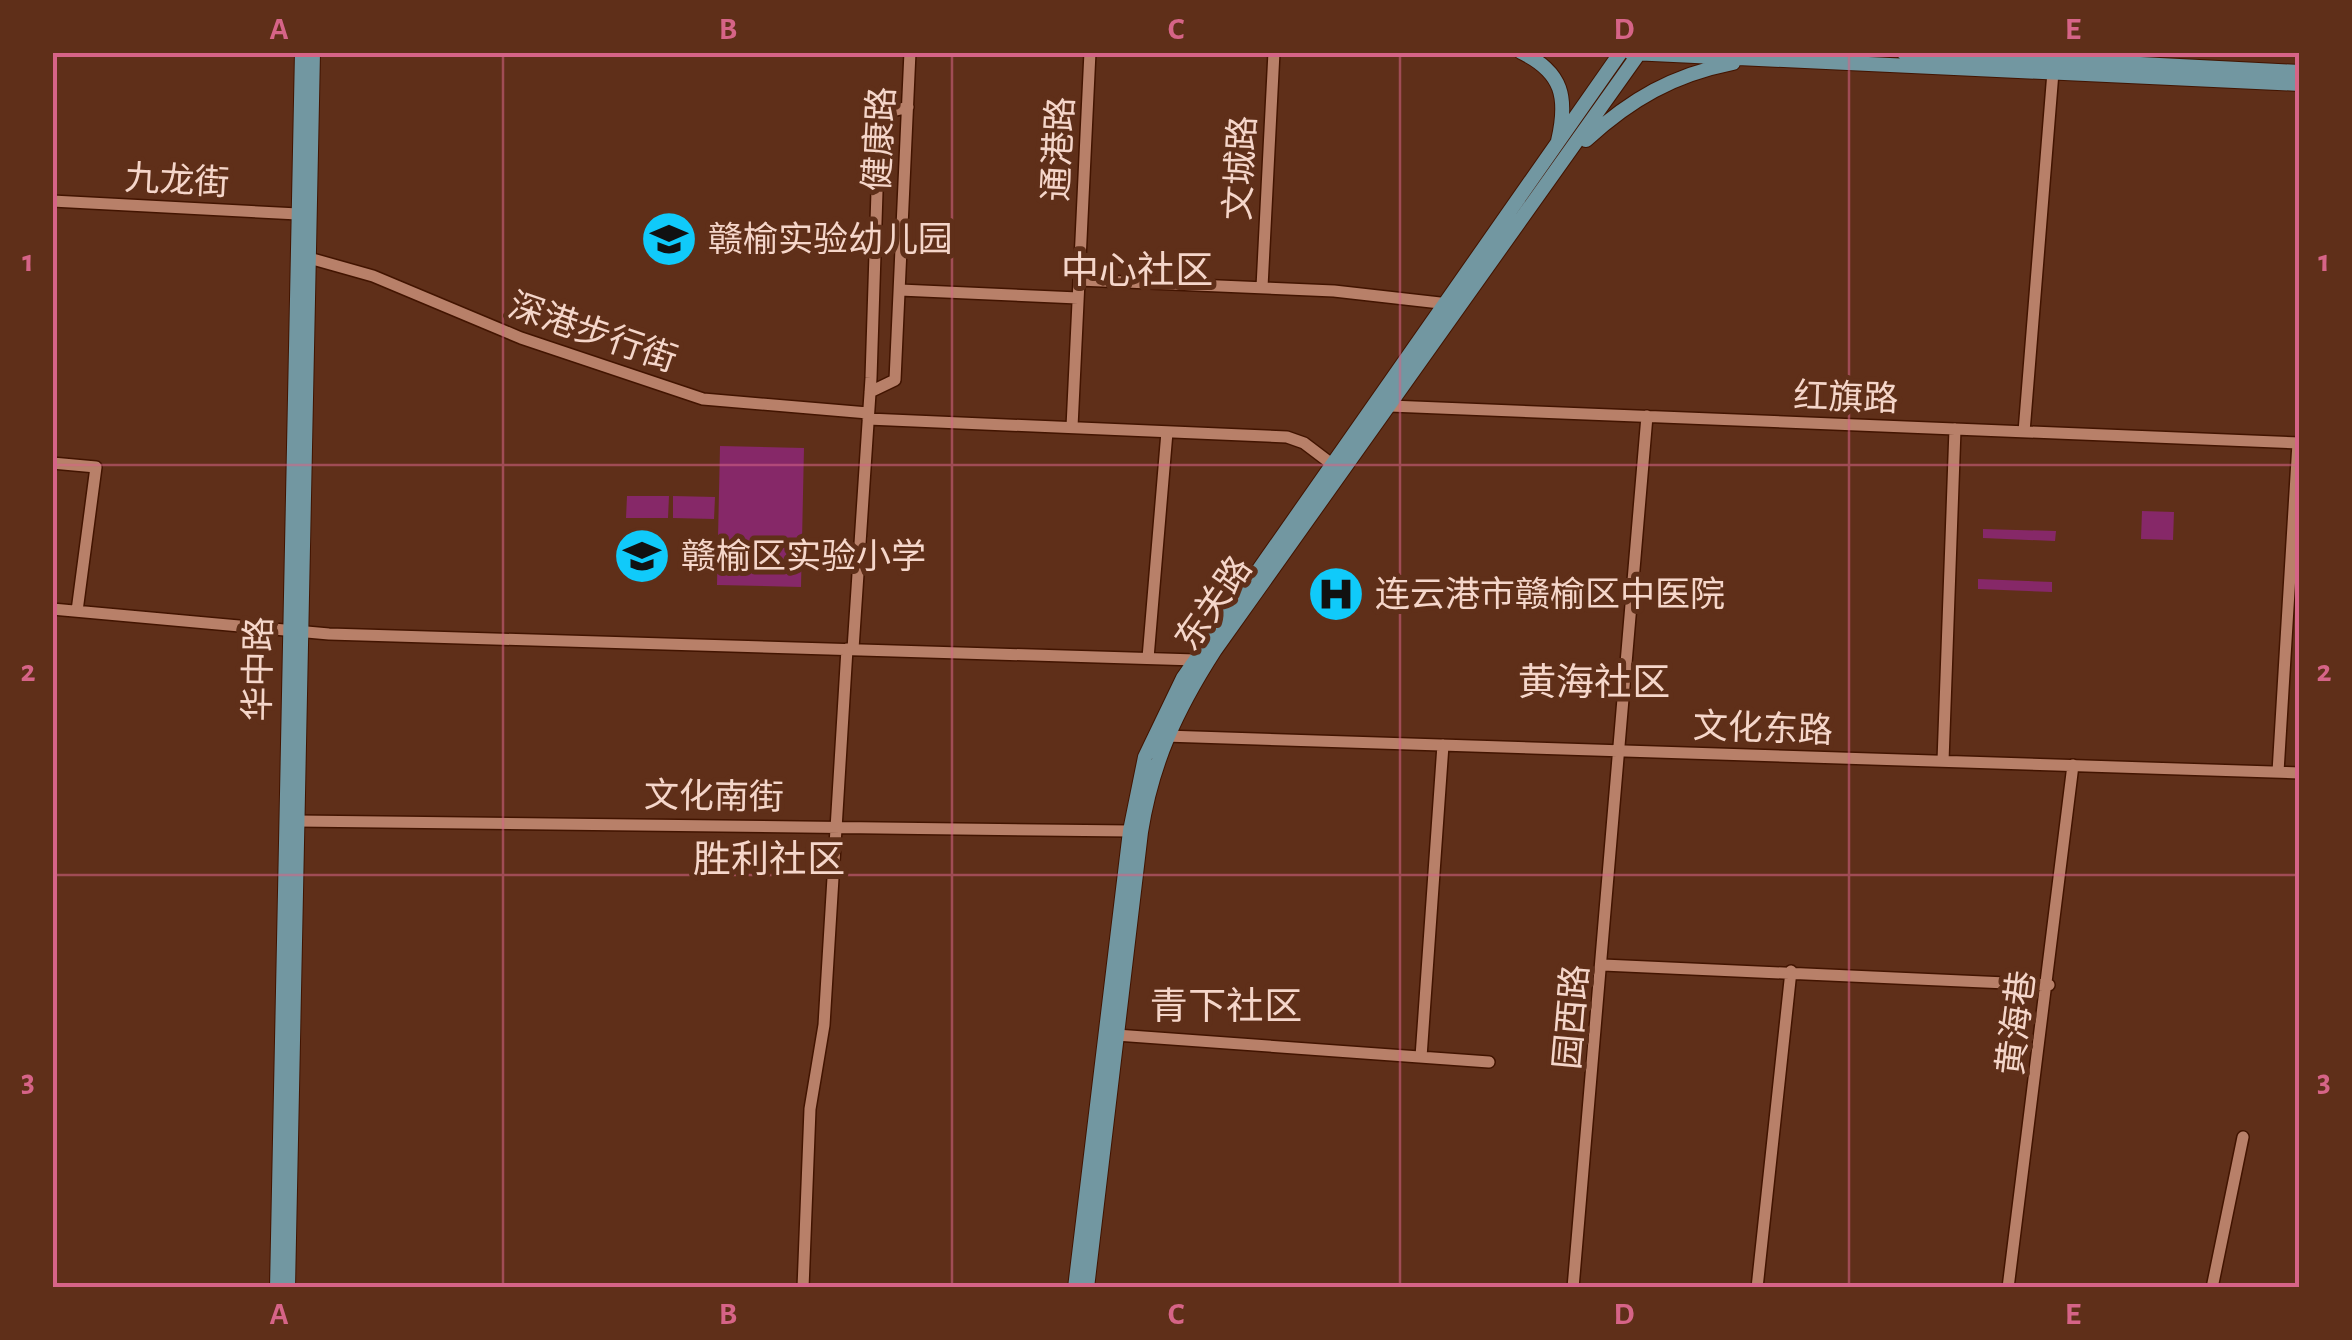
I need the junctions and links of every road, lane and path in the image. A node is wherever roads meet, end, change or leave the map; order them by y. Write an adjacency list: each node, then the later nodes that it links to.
1 (302, 52): 16 (main road, 华中路)
2 (314, 52): 17 (main road, 华中路)
3 (910, 52): 13 (street, 健康路)
4 (1090, 52): 18 (street, 通港路)
5 (1274, 52): 19 (street, 文城路)
6 (1521, 52): 14 (main road)
7 (1902, 52): 11 (main road)
8 (1631, 53): 9 (main road); 14 (main road, 东关路)
9 (1755, 59): 10 (main road); 14 (main road)
10 (2053, 72): 12 (main road); 30 (street)
11 (2300, 72)
12 (2300, 84)
13 (908, 107): 20 (street, 健康路); 23 (street)
14 (1560, 157): 22 (main road, 东关路); 24 (main road, 东关路)
15 (52, 201): 16 (street, 九龙街)
16 (298, 214): 36 (main road, 华中路)
17 (308, 258): 25 (street, 深港步行街); 36 (main road, 华中路)
18 (1079, 280): 19 (street); 21 (street, 通港路)
19 (1262, 287): 22 (street)
20 (900, 290): 21 (street); 23 (street, 健康路)
21 (1078, 298): 27 (street, 通港路)
22 (1449, 304): 33 (main road, 东关路)
23 (870, 392): 25 (street)
24 (1390, 406): 26 (street, 红旗路); 40 (main road, 东关路)
25 (868, 416): 27 (street, 深港步行街); 37 (street)
26 (1647, 416): 28 (street, 红旗路); 42 (street, 园西路)
27 (1072, 428): 29 (street, 深港步行街)
28 (1955, 429): 30 (street, 红旗路); 43 (street)
29 (1167, 432): 33 (street, 深港步行街); 38 (street)
30 (2024, 432): 31 (street, 红旗路)
31 (2299, 443): 45 (street)
32 (52, 463): 35 (street)
33 (1333, 465): 39 (main road, 东关路)
34 (52, 610): 35 (street)
35 (76, 611): 36 (street)
36 (295, 631): 37 (street); 47 (main road, 华中路); 57 (main road, 华中路)
37 (850, 649): 38 (street); 48 (street)
38 (1148, 658): 39 (street)
39 (1196, 660): 49 (main road, 东关路)
40 (1165, 736): 41 (street, 文化东路); 53 (main road, 东关路)
41 (1443, 744): 42 (street, 文化东路); 54 (street)
42 (1618, 750): 43 (street, 文化东路); 50 (street, 园西路)
43 (1944, 761): 44 (street, 文化东路)
44 (2073, 765): 45 (street, 文化东路); 52 (street, 黄海巷)
45 (2278, 772): 46 (street, 文化东路)
46 (2300, 772)
47 (297, 821): 48 (street, 文化南街); 58 (main road, 华中路)
48 (838, 826): 49 (street, 文化南街); 59 (street)
49 (1130, 830): 60 (main road, 东关路)
50 (1603, 965): 51 (street); 62 (street, 园西路)
51 (1790, 971): 52 (street); 63 (street)
52 (2048, 985): 64 (street, 黄海巷)
53 (1116, 1035): 54 (street); 61 (main road, 东关路)
54 (1421, 1058): 55 (street)
55 (1489, 1062)
56 (2243, 1138): 65 (street)
57 (277, 1288)
58 (288, 1288)
59 (803, 1288)
60 (1075, 1288)
61 (1087, 1288)
62 (1573, 1288)
63 (1757, 1288)
64 (2008, 1288)
65 (2212, 1288)

